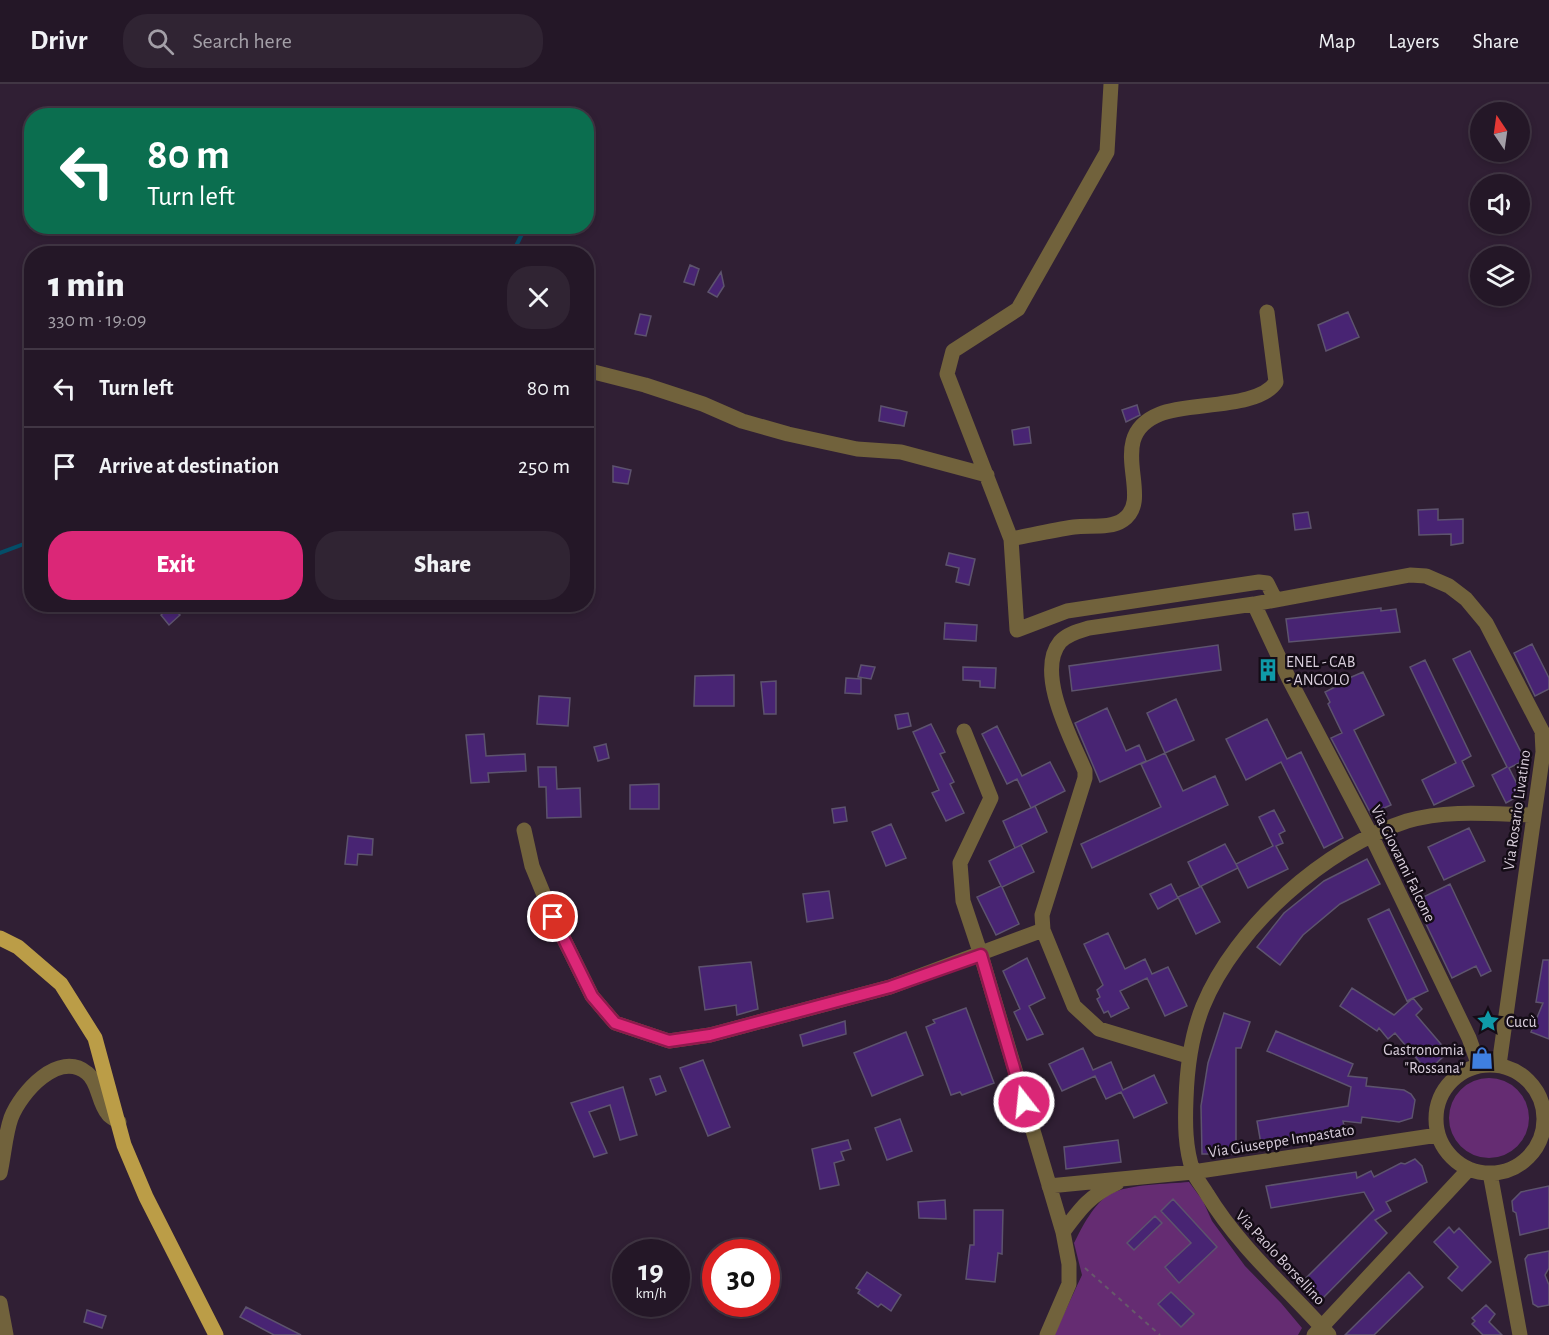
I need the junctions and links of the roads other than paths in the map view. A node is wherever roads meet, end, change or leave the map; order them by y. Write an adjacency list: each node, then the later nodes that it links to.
1 (1111, 84): 4 (street)
2 (1266, 312): 5 (street)
3 (594, 372): 4 (street)
4 (987, 475): 5 (street)
5 (1011, 539): 6 (street)
6 (1275, 599): 7 (street, Via Rosario Livatino); 9 (street, Via Rosario Livatino)
7 (1254, 604): 11 (street, Via Giovanni Falcone); 12 (street, Via Rosario Livatino)
8 (964, 731): 14 (street)
9 (1534, 815): 11 (street, Via Paolo Borsellino); 16 (street, Via Rosario Livatino)
10 (524, 830): 14 (street)
11 (1372, 837): 15 (street, Via Paolo Borsellino); 17 (street, Via Giovanni Falcone)
12 (1043, 930): 14 (street); 15 (street)
13 (0, 938): 19 (main road)
14 (981, 955): 27 (street)
15 (1188, 1056): 23 (street, Via Paolo Borsellino)
16 (1499, 1065): 17 (street); 18 (street)
17 (1479, 1066): 20 (street)
18 (1546, 1105): 21 (street)
19 (119, 1122): 24 (street); 32 (main road)
20 (1438, 1135): 22 (street); 23 (street, Via Giuseppe Impastato)
21 (1543, 1149): 25 (street)
22 (1469, 1169): 25 (street); 30 (street)
23 (1193, 1172): 26 (street, Via Giuseppe Impastato); 30 (street, Via Paolo Borsellino)
24 (0, 1173)
25 (1490, 1173): 34 (street)
26 (1129, 1178): 27 (street, Via Giuseppe Impastato); 28 (street, Via Giuseppe Impastato)
27 (1049, 1186): 28 (street)
28 (1063, 1232): 33 (street)
29 (0, 1303): 31 (street)
30 (1321, 1332)
31 (6, 1335)
32 (216, 1335)
33 (1047, 1335)
34 (1520, 1335)

